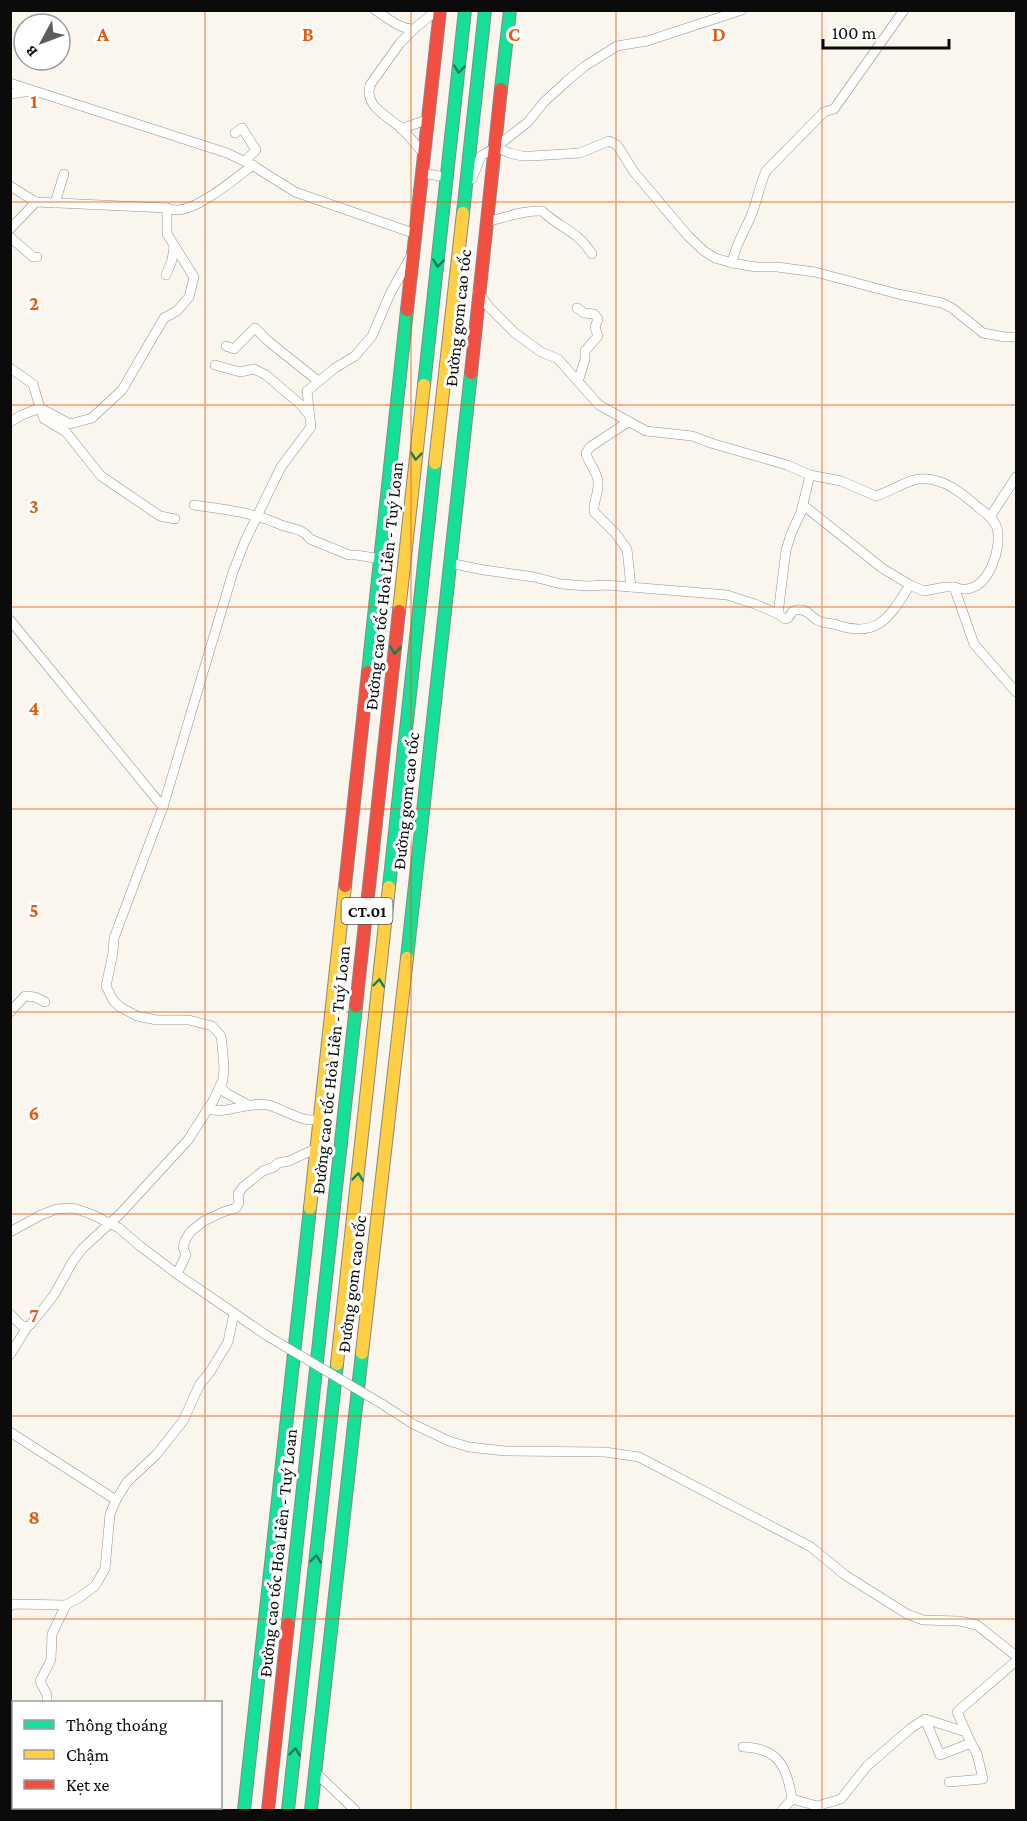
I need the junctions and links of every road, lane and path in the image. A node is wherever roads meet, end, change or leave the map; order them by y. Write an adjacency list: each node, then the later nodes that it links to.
1 (375, 10): 8 (street)
2 (439, 10): 8 (street); 12 (main road)
3 (465, 10): 93 (main road, Đường cao tốc Hoà Liên - Tuý Loan / CT.01, one-way to 93)
4 (485, 10): 94 (main road, Đường cao tốc Hoà Liên - Tuý Loan / CT.01, one-way to 4)
5 (510, 10): 15 (main road, Đường gom cao tốc)
6 (742, 10): 15 (street)
7 (904, 10): 34 (street)
8 (414, 29): 13 (street)
9 (10, 83): 10 (street)
10 (33, 91): 11 (street); 17 (street)
11 (10, 94)
12 (429, 119): 13 (street); 16 (main road)
13 (402, 129): 16 (street)
14 (235, 133): 17 (street)
15 (496, 147): 21 (street); 26 (main road, Đường gom cao tốc); 34 (street)
16 (425, 155): 18 (main road)
17 (248, 163): 25 (street); 28 (street)
18 (423, 173): 20 (street); 28 (main road)
19 (64, 174): 24 (street)
20 (439, 176)
21 (471, 181)
22 (10, 186): 23 (street)
23 (36, 202): 24 (street); 27 (street)
24 (55, 203): 25 (street)
25 (167, 208): 30 (street)
26 (486, 222): 32 (street); 36 (main road, Đường gom cao tốc)
27 (10, 229)
28 (416, 234): 31 (main road)
29 (10, 237): 33 (street)
30 (174, 247): 35 (street); 44 (street)
31 (415, 250): 42 (street); 55 (main road)
32 (592, 254)
33 (37, 257)
34 (732, 263): 38 (street)
35 (166, 274)
36 (478, 292): 43 (street); 56 (main road, Đường gom cao tốc)
37 (577, 308): 43 (street)
38 (1017, 337)
39 (243, 354): 42 (street)
40 (215, 365): 45 (street)
41 (10, 368): 44 (street)
42 (318, 381): 45 (street)
43 (578, 382): 47 (street)
44 (40, 408): 46 (street); 54 (street)
45 (310, 417): 52 (street)
46 (10, 422)
47 (628, 422): 48 (street); 58 (street)
48 (810, 475): 51 (street); 53 (street)
49 (1017, 477): 53 (street)
50 (194, 505): 52 (street)
51 (803, 505): 57 (street); 60 (street)
52 (258, 517): 55 (street); 63 (street)
53 (990, 517): 59 (street)
54 (175, 519)
55 (381, 559): 69 (main road)
56 (449, 562): 58 (street); 89 (main road, Đường gom cao tốc)
57 (910, 585): 59 (street); 60 (street)
58 (631, 587): 60 (street)
59 (954, 587): 62 (street)
60 (778, 614)
61 (10, 620): 63 (street)
62 (1017, 692)
63 (163, 807): 66 (street)
64 (45, 1002): 65 (street)
65 (10, 1012)
66 (220, 1086): 67 (street); 68 (street)
67 (248, 1105): 68 (street); 69 (street)
68 (207, 1109): 71 (street)
69 (320, 1118): 70 (main road)
70 (317, 1148): 73 (street); 92 (main road)
71 (111, 1223): 72 (street); 73 (street); 76 (street)
72 (10, 1232)
73 (177, 1274): 74 (street)
74 (234, 1313): 79 (street); 82 (street, bridge)
75 (10, 1314): 76 (street)
76 (27, 1328): 77 (street)
77 (10, 1355)
78 (10, 1432): 79 (street)
79 (116, 1500): 80 (street)
80 (66, 1605): 81 (street); 84 (street)
81 (10, 1606)
82 (1017, 1656)
83 (1017, 1661): 86 (street)
84 (47, 1701)
85 (925, 1719): 86 (street); 87 (street); 91 (street)
86 (966, 1732): 87 (street)
87 (971, 1743): 90 (street)
88 (743, 1748): 91 (street)
89 (315, 1773): 95 (main road, Đường gom cao tốc); 96 (street)
90 (949, 1782)
91 (792, 1799): 97 (street)
92 (244, 1810)
93 (268, 1810)
94 (288, 1810)
95 (311, 1810)
96 (355, 1810)
97 (782, 1810)

